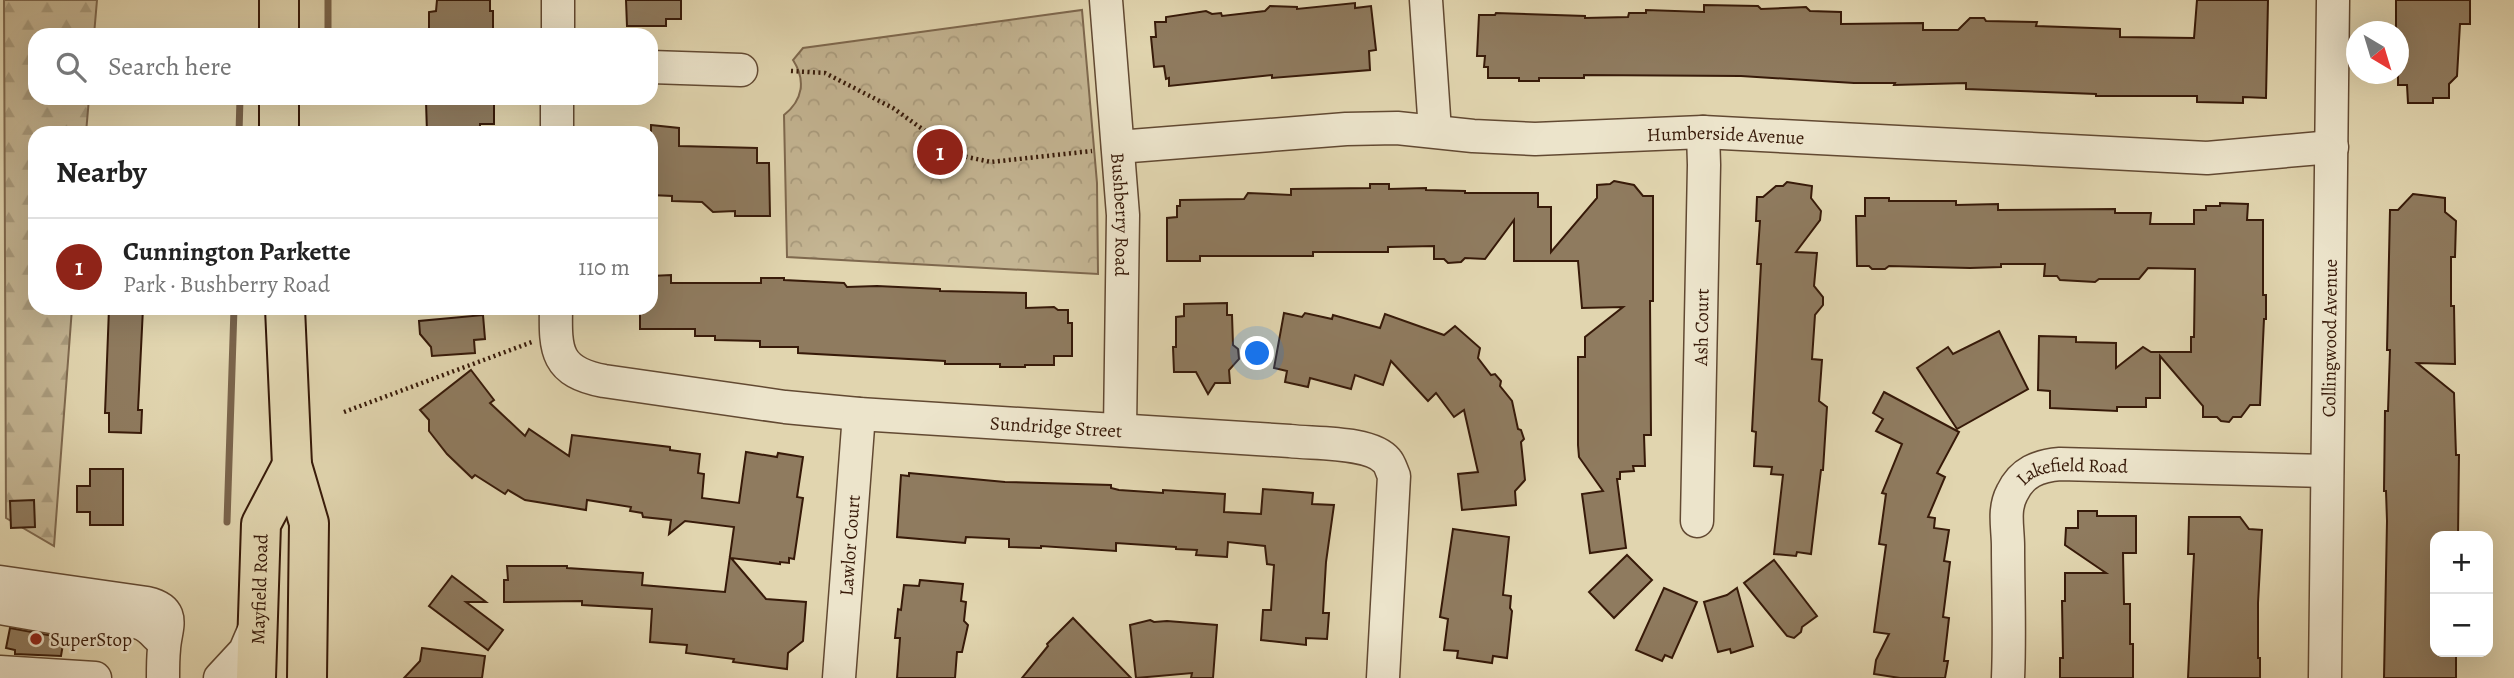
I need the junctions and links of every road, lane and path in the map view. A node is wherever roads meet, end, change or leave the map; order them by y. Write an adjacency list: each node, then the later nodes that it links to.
1 (279, 0): 6 (main road)
2 (558, 0): 7 (street)
3 (1106, 0): 18 (street, Bushberry Road)
4 (1426, 0): 15 (street)
5 (2333, 0): 17 (street, Collingwood Avenue)
6 (279, 28)
7 (558, 28)
8 (658, 67): 9 (street)
9 (741, 71)
10 (791, 71): 18 (path)
11 (279, 105): 13 (main road)
12 (557, 105): 14 (street)
13 (279, 126)
14 (557, 126)
15 (1436, 131): 16 (street, Humberside Avenue); 18 (street, Humberside Avenue)
16 (1703, 132): 17 (street, Humberside Avenue); 27 (street, Ash Court)
17 (2332, 147): 26 (street, Collingwood Avenue)
18 (1107, 149): 24 (street, Bushberry Road)
19 (285, 315): 25 (main road)
20 (556, 315): 23 (street, Sundridge Street)
21 (533, 342): 22 (path)
22 (344, 412)
23 (859, 414): 24 (street, Sundridge Street); 38 (street, Lawlor Court)
24 (1120, 430): 39 (street, Sundridge Street)
25 (292, 465): 30 (main road, Mayfield Road); 37 (main road)
26 (2328, 471): 40 (street, Lakefield Road); 41 (street, Collingwood Avenue)
27 (1697, 521)
28 (0, 582): 31 (street)
29 (0, 608): 31 (street)
30 (258, 622): 35 (street); 36 (main road, Mayfield Road)
31 (164, 646): 34 (street)
32 (0, 672): 33 (street)
33 (95, 678)
34 (163, 678)
35 (220, 678)
36 (256, 678)
37 (307, 678)
38 (839, 678)
39 (1383, 678)
40 (2008, 678)
41 (2325, 678)

